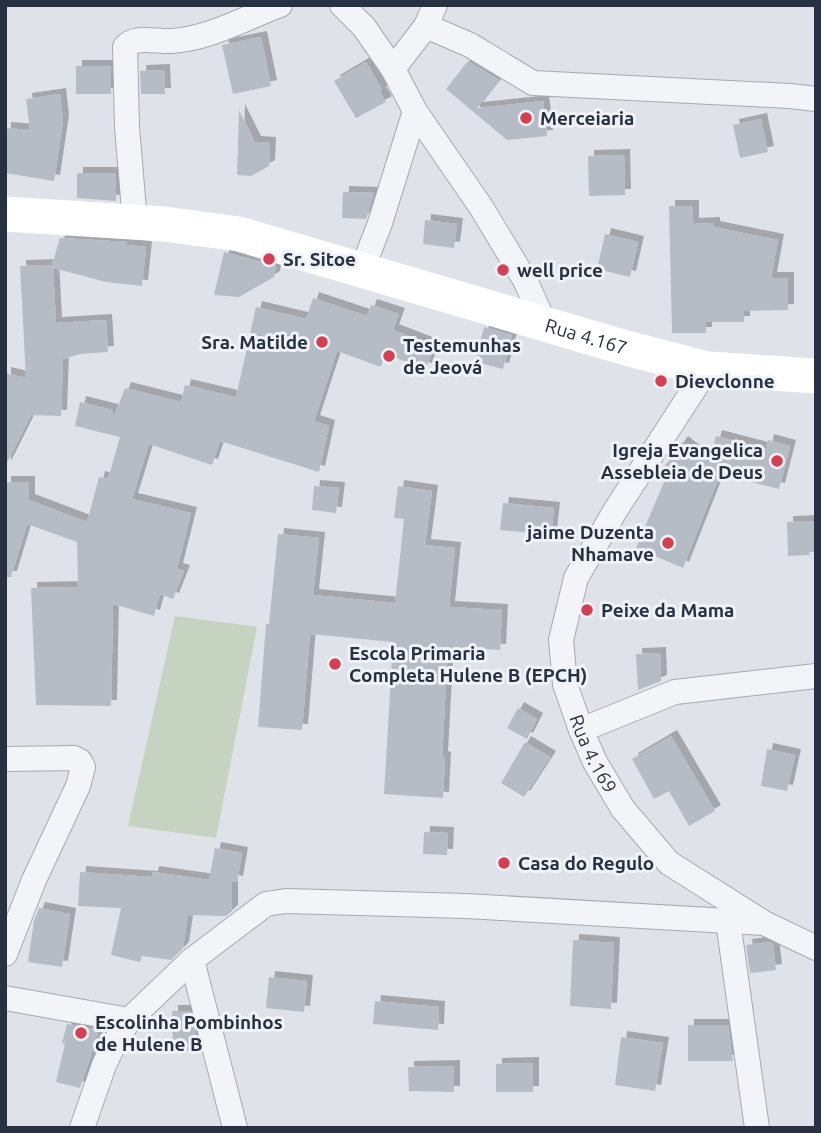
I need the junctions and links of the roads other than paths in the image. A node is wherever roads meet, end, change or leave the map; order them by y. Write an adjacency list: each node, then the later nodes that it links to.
1 (280, 5): 8 (street)
2 (342, 5): 4 (street)
3 (430, 15): 4 (street); 5 (street)
4 (393, 69): 6 (street)
5 (816, 100)
6 (415, 111): 9 (street); 10 (street)
7 (5, 214): 8 (street, Rua 4.167)
8 (135, 222): 9 (street, Rua 4.167)
9 (362, 270): 10 (street, Rua 4.167)
10 (544, 322): 11 (street, Rua 4.167)
11 (706, 369): 12 (street, Rua 4.167); 14 (street, Rua 4.169)
12 (816, 376)
13 (816, 677): 14 (street)
14 (581, 730): 17 (street, Rua 4.169)
15 (5, 759): 19 (street)
16 (728, 921): 17 (street); 20 (street); 25 (street)
17 (764, 923): 18 (street, Rua 4.169)
18 (816, 948)
19 (5, 954)
20 (192, 960): 22 (street); 24 (street)
21 (5, 998): 22 (street)
22 (130, 1020): 23 (street)
23 (82, 1128)
24 (235, 1128)
25 (757, 1128)

